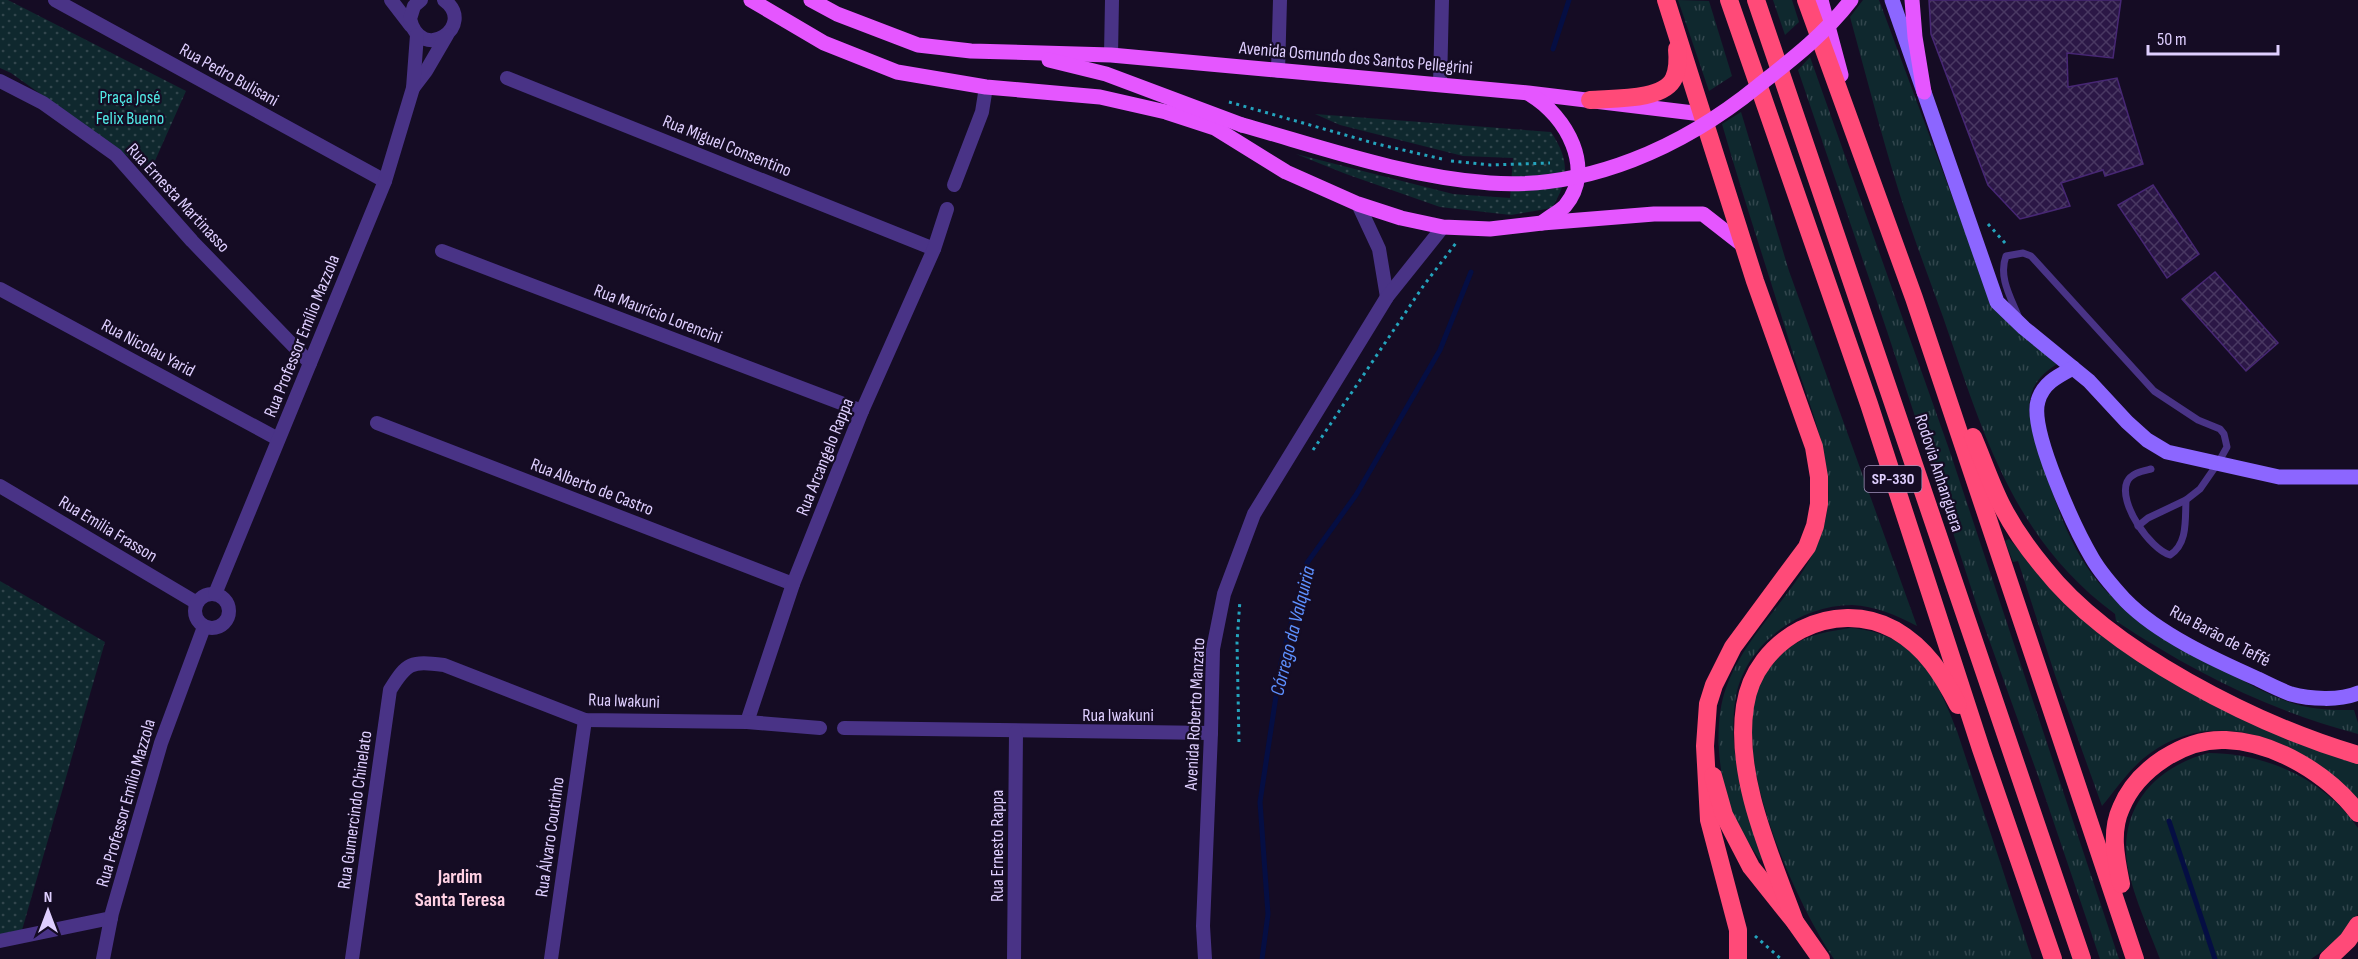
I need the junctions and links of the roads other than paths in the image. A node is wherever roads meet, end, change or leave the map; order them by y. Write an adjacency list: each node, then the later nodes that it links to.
1 (55, 0): 38 (street, Rua Pedro Bulisani)
2 (391, 0): 20 (street)
3 (421, 0): 20 (street, Rua Professor Emílio Mazzola)
4 (444, 0): 19 (street)
5 (460, 0): 19 (street)
6 (752, 0): 29 (main road)
7 (811, 0): 23 (main road, Avenida Osmundo dos Santos Pellegrini)
8 (1112, 0): 24 (street)
9 (1280, 0): 25 (street)
10 (1442, 0): 28 (street)
11 (1666, 0): 21 (highway)
12 (1730, 0): 75 (highway, SP-330)
13 (1756, 0): 90 (highway, Rodovia Anhanguera / SP-330)
14 (1806, 0): 37 (highway)
15 (1821, 0): 37 (main road)
16 (1851, 0): 36 (main road, bridge)
17 (1892, 0): 31 (main road)
18 (1912, 0): 31 (main road)
19 (454, 21): 22 (street, Rua Professor Emílio Mazzola)
20 (414, 30): 22 (street); 30 (street, Rua Professor Emílio Mazzola)
21 (1677, 33): 33 (highway); 35 (highway)
22 (447, 34): 30 (street, Rua Professor Emílio Mazzola)
23 (1006, 52): 24 (main road, Avenida Osmundo dos Santos Pellegrini); 36 (main road, Avenida Osmundo dos Santos Pellegrini)
24 (1111, 55): 25 (main road, Avenida Osmundo dos Santos Pellegrini)
25 (1278, 71): 28 (main road, Avenida Osmundo dos Santos Pellegrini)
26 (507, 78): 45 (street, Rua Miguel Consentino)
27 (0, 81): 51 (street, Rua Ernesta Martinasso)
28 (1440, 85): 32 (main road, Avenida Osmundo dos Santos Pellegrini)
29 (986, 87): 34 (main road); 39 (street)
30 (412, 88): 38 (street, Rua Professor Emílio Mazzola)
31 (1924, 92): 50 (main road)
32 (1528, 93): 33 (main road, Avenida Osmundo dos Santos Pellegrini); 42 (main road)
33 (1590, 100): 35 (main road, Avenida Osmundo dos Santos Pellegrini)
34 (1166, 112): 36 (main road); 40 (main road)
35 (1702, 114): 44 (highway)
36 (1242, 125)
37 (1860, 150): 49 (highway)
38 (385, 181): 51 (street, Rua Professor Emílio Mazzola)
39 (954, 185)
40 (1358, 204): 43 (main road); 48 (street)
41 (947, 209): 45 (street, Rua Arcangelo Rappa)
42 (1542, 223): 43 (main road); 44 (main road)
43 (1443, 227): 48 (street, Avenida Roberto Manzato)
44 (1744, 246): 74 (highway)
45 (934, 249): 53 (street, Rua Arcangelo Rappa)
46 (441, 250): 53 (street, Rua Maurício Lorencini)
47 (0, 289): 55 (street, Rua Nicolau Yarid)
48 (1387, 297): 73 (street, Avenida Roberto Manzato)
49 (1914, 298): 76 (highway); 91 (highway)
50 (2024, 328): 52 (main road); 56 (lane)
51 (310, 363): 55 (street, Rua Professor Emílio Mazzola)
52 (2073, 368): 56 (main road); 67 (main road, Rua Barão de Teffé)
53 (862, 411): 62 (street, Rua Arcangelo Rappa)
54 (377, 423): 62 (street, Rua Alberto de Castro)
55 (278, 439): 63 (street, Rua Professor Emílio Mazzola)
56 (2218, 463): 58 (main road); 60 (lane)
57 (2151, 469): 61 (lane)
58 (2358, 477)
59 (0, 486): 64 (street, Rua Emilia Frasson)
60 (2186, 500): 61 (lane); 61 (lane)
61 (2138, 526)
62 (793, 584): 69 (street, Rua Arcangelo Rappa)
63 (215, 594): 64 (street); 65 (street)
64 (197, 603): 65 (street)
65 (204, 627): 78 (street, Rua Professor Emílio Mazzola)
66 (402, 670): 68 (street, Rua Iwakuni); 83 (street, Rua Gumercindo Chinelato)
67 (2358, 693)
68 (585, 720): 69 (street, Rua Iwakuni); 84 (street, Rua Álvaro Coutinho)
69 (747, 722): 70 (street, Rua Iwakuni)
70 (820, 728)
71 (844, 729): 72 (street, Rua Iwakuni)
72 (1016, 732): 73 (street, Rua Iwakuni); 85 (street, Rua Ernesto Rappa)
73 (1211, 733): 86 (street, Avenida Roberto Manzato)
74 (1705, 746): 79 (highway); 87 (highway)
75 (1982, 750): 79 (highway); 89 (highway, SP-330)
76 (2358, 754)
77 (2358, 813): 91 (highway)
78 (111, 918): 81 (street); 82 (street, Rua Professor Emílio Mazzola)
79 (1795, 922): 88 (highway)
80 (2358, 925): 92 (highway)
81 (0, 941)
82 (103, 959)
83 (352, 959)
84 (551, 959)
85 (1014, 959)
86 (1205, 959)
87 (1738, 959)
88 (1821, 959)
89 (2053, 959)
90 (2082, 959)
91 (2137, 959)
92 (2328, 959)

